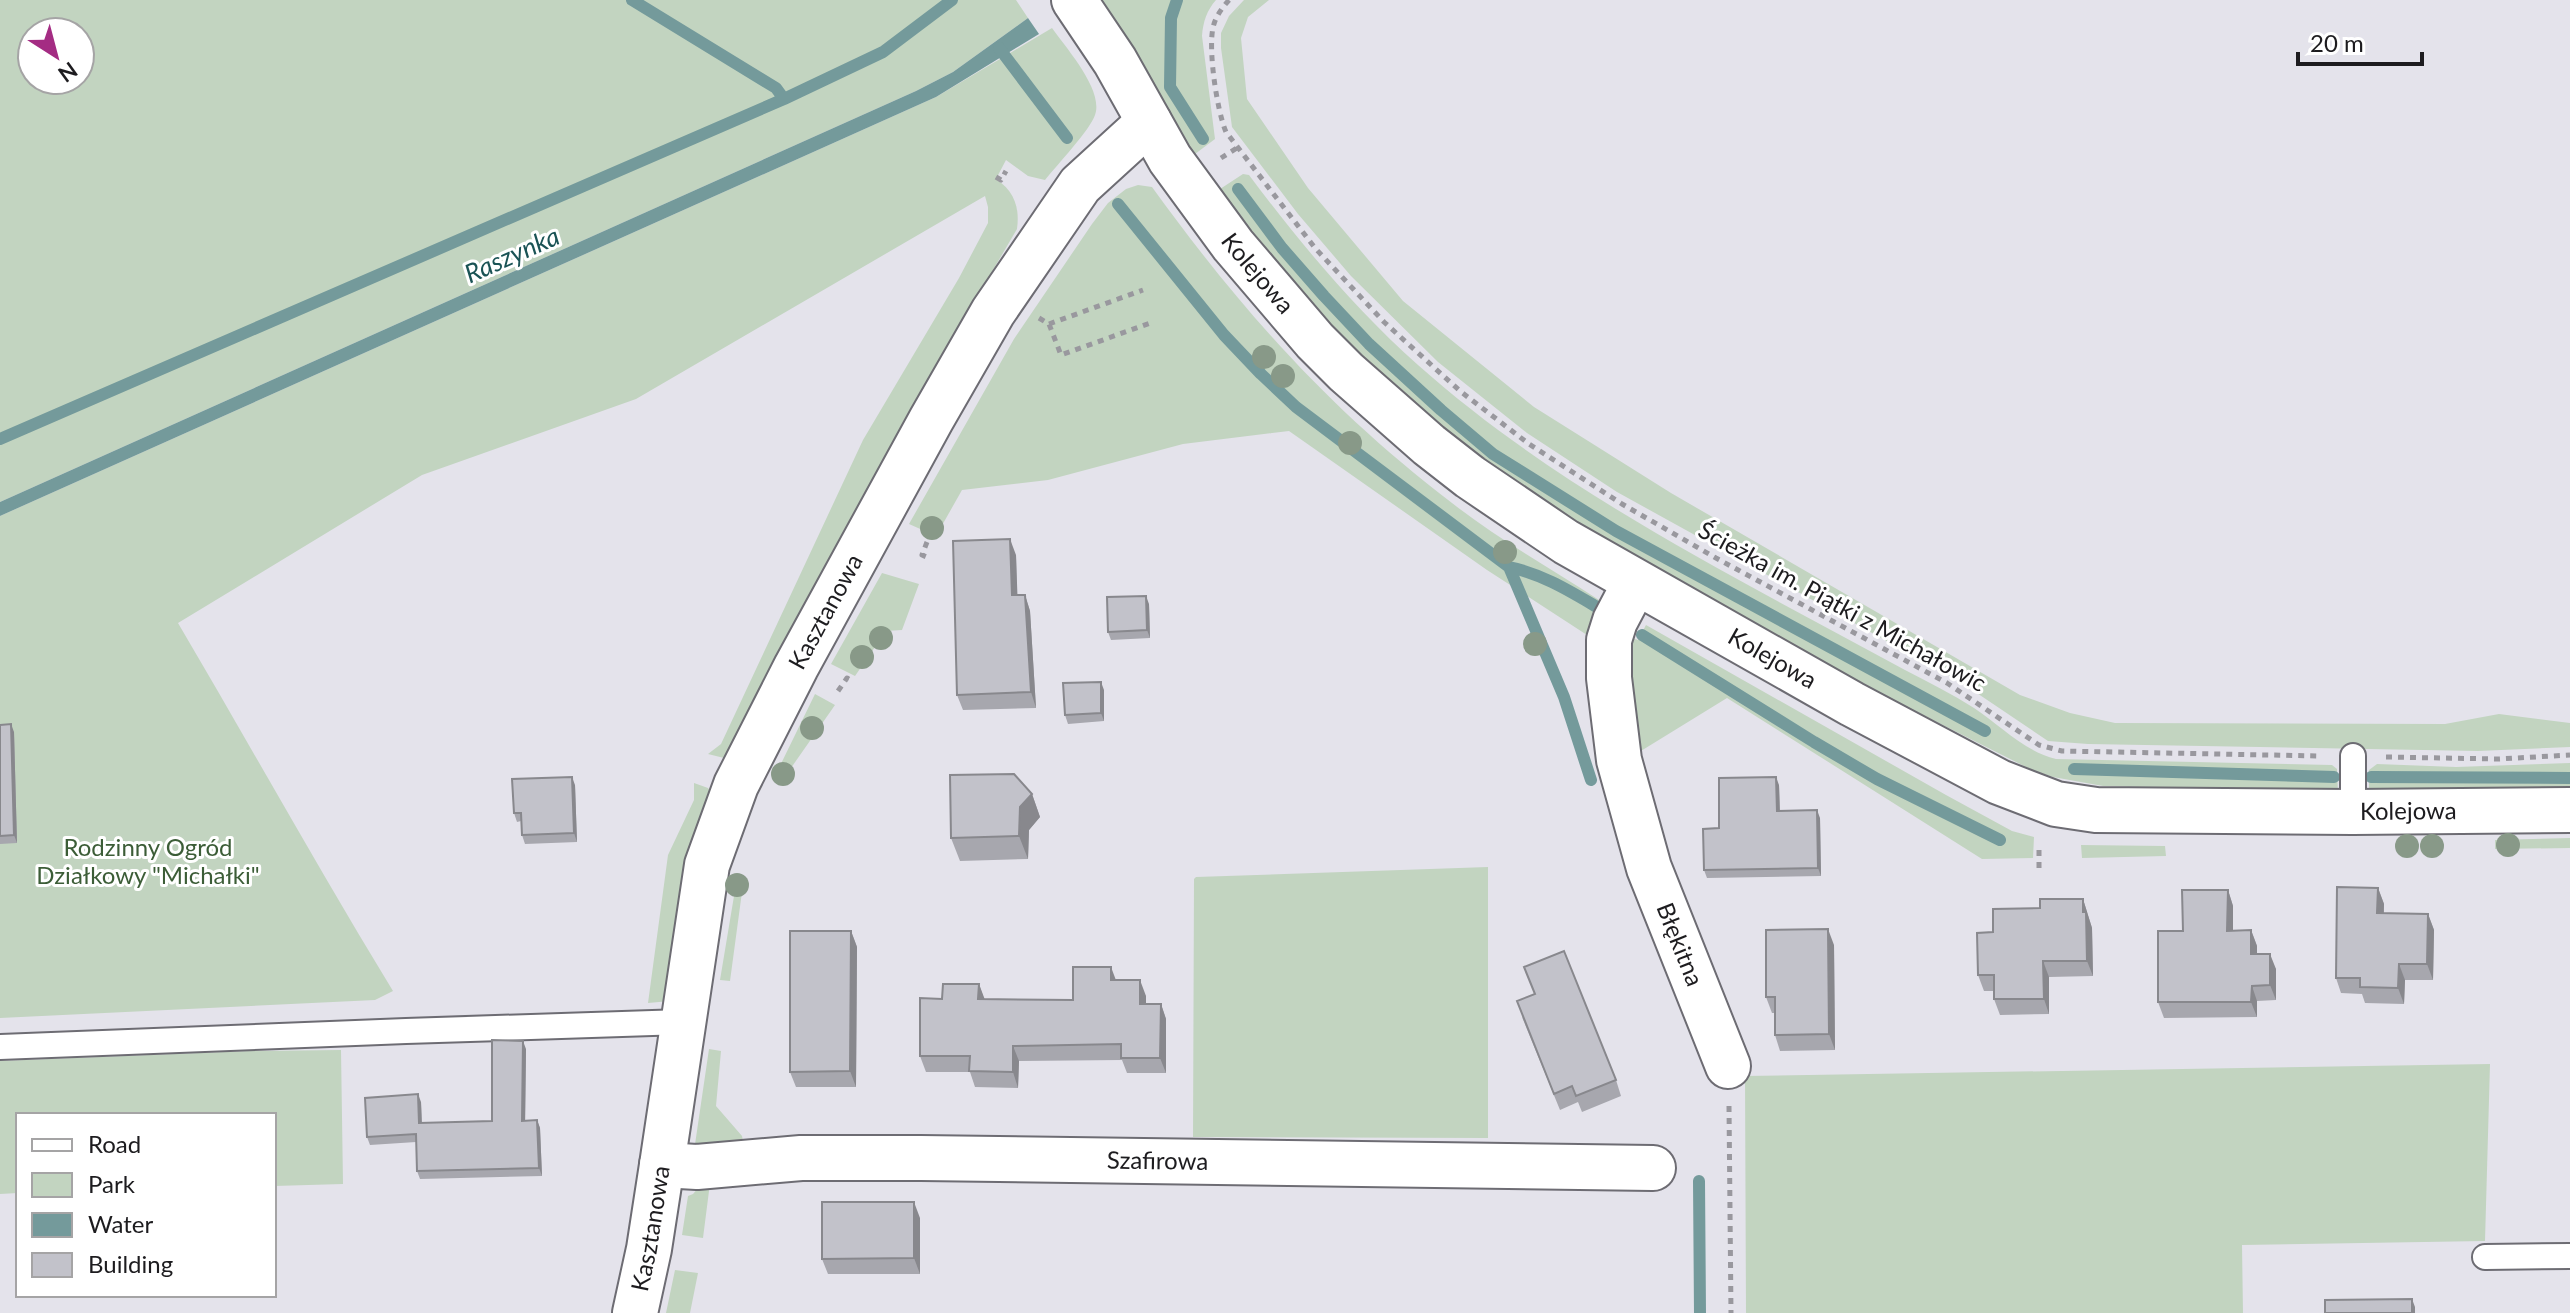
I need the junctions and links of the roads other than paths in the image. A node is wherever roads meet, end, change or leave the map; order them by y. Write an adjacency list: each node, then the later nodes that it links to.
1 (1074, 0): 2 (street)
2 (1149, 122): 3 (street, Kolejowa); 7 (street, Kasztanowa)
3 (1635, 583): 6 (street, Kolejowa); 9 (street, Błękitna)
4 (2353, 756): 6 (lane)
5 (2570, 810): 6 (street, Kolejowa)
6 (2353, 812)
7 (683, 1022): 8 (lane); 10 (street, Kasztanowa)
8 (0, 1047)
9 (1728, 1066)
10 (662, 1165): 11 (street, Szafirowa); 14 (street, Kasztanowa)
11 (1653, 1168)
12 (2570, 1256): 13 (lane)
13 (2485, 1257)
14 (635, 1313)

